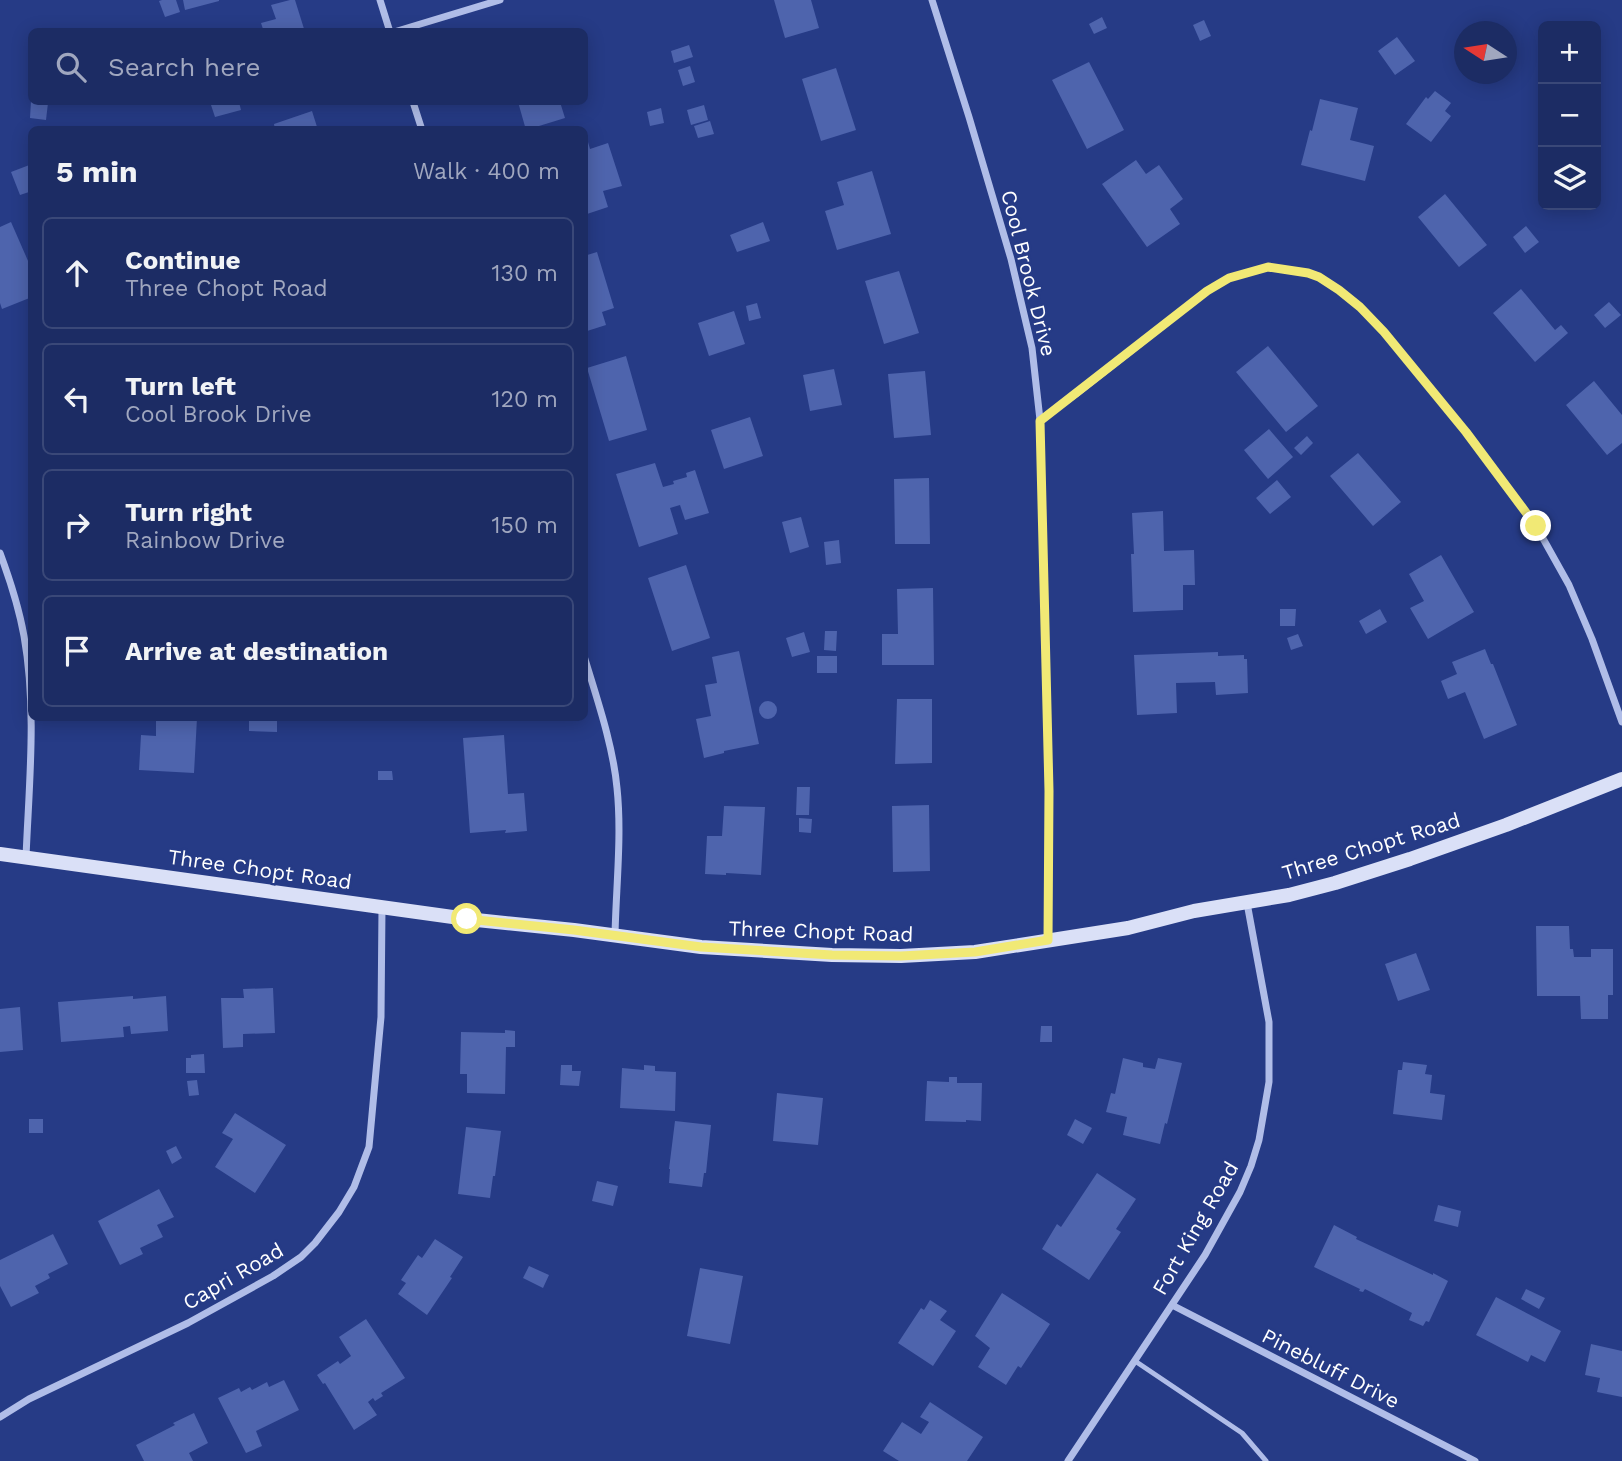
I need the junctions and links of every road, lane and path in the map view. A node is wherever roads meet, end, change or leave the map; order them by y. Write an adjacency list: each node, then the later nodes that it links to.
1 (380, 0): 4 (street)
2 (500, 0): 5 (street)
3 (932, 0): 8 (street, Cool Brook Drive)
4 (390, 28)
5 (406, 28)
6 (414, 105): 7 (street)
7 (421, 126)
8 (1040, 421): 13 (street); 20 (street, Cool Brook Drive)
9 (0, 553): 11 (street)
10 (588, 670): 19 (street)
11 (28, 672)
12 (30, 721): 16 (street)
13 (1622, 722)
14 (1622, 779): 17 (main road, Three Chopt Road)
15 (0, 855): 16 (main road, Three Chopt Road)
16 (26, 858): 18 (main road, Three Chopt Road)
17 (1246, 902): 20 (main road, Three Chopt Road); 21 (street, Fort King Road)
18 (382, 907): 19 (main road, Three Chopt Road); 23 (street, Capri Road)
19 (615, 936): 20 (main road, Three Chopt Road)
20 (1048, 940)
21 (1172, 1305): 22 (street, Fort King Road); 26 (street, Pinebluff Drive)
22 (1135, 1360): 24 (street, Fort King Road); 25 (lane)
23 (0, 1417)
24 (1068, 1461)
25 (1266, 1461)
26 (1475, 1461)

